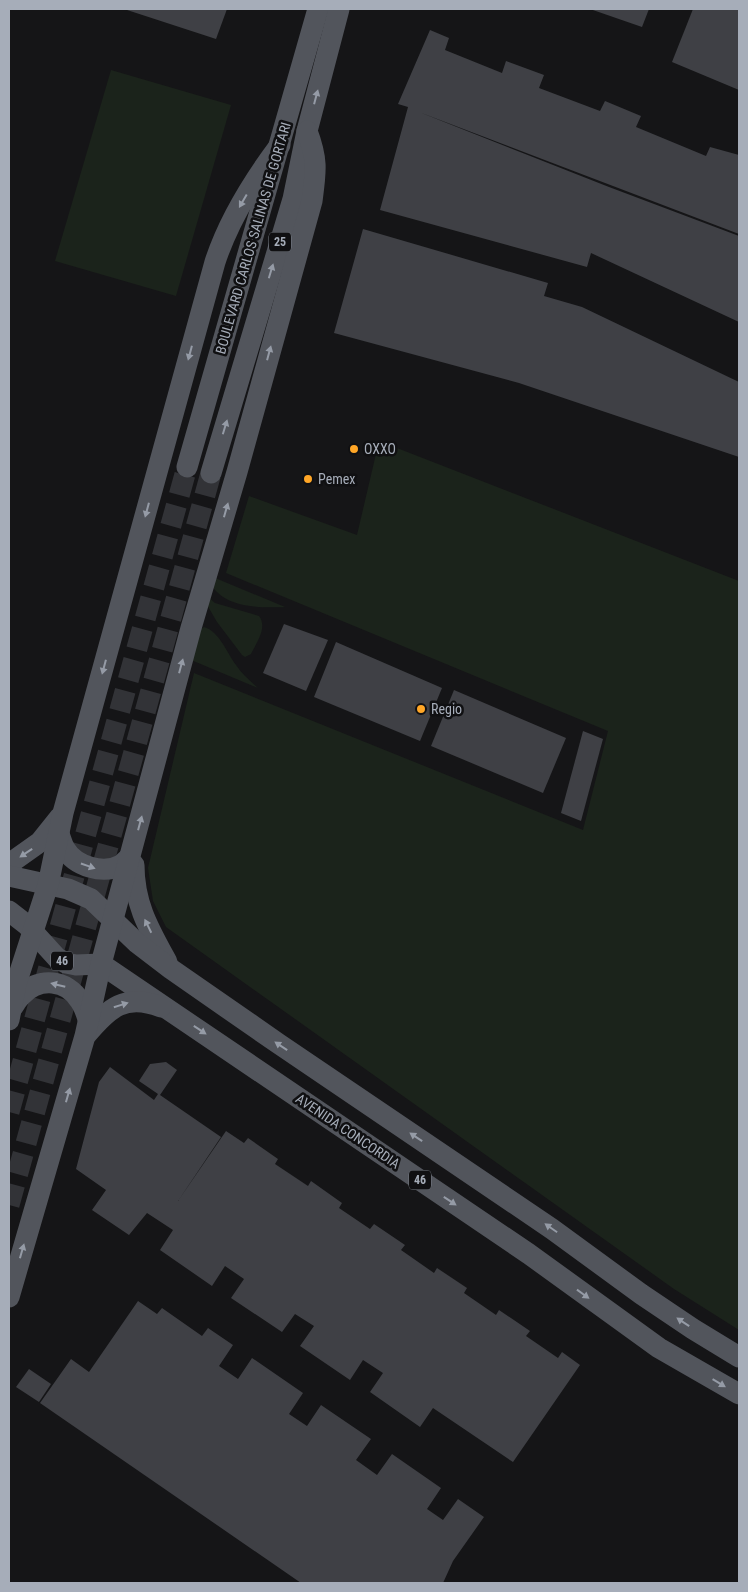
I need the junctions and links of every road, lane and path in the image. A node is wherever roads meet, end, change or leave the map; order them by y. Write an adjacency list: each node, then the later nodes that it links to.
1 (318, 9): 4 (main road, BOULEVARD CARLOS SALINAS DE GORTARI / 25)
2 (339, 9): 3 (main road, BOULEVARD CARLOS SALINAS DE GORTARI / 25, one-way to 2)
3 (307, 131): 6 (main road, BOULEVARD CARLOS SALINAS DE GORTARI / 25, one-way to 3); 9 (main road, one-way to 3)
4 (280, 145): 5 (main road, BOULEVARD CARLOS SALINAS DE GORTARI / 25); 7 (main road, one-way to 7)
5 (188, 467)
6 (211, 473)
7 (63, 813): 8 (main road); 10 (main road, one-way to 10)
8 (59, 834): 9 (main road, one-way to 9); 12 (main road)
9 (132, 851): 14 (main road); 18 (main road, one-way to 9)
10 (9, 864)
11 (9, 876): 12 (main road, 46)
12 (48, 884): 14 (main road, 46); 15 (main road)
13 (9, 911): 15 (main road, 46)
14 (114, 921): 17 (main road); 18 (main road, 46)
15 (33, 933): 17 (main road, 46); 19 (main road)
16 (9, 962): 19 (main road)
17 (101, 964): 20 (main road, AVENIDA CONCORDIA / 46); 22 (main road)
18 (171, 969): 24 (main road, 46, one-way to 18)
19 (16, 984): 21 (main road)
20 (173, 1012): 22 (main road, one-way to 20); 25 (main road, AVENIDA CONCORDIA / 46, one-way to 25)
21 (10, 1014): 22 (main road, one-way to 21)
22 (87, 1028): 23 (main road, one-way to 22)
23 (9, 1298)
24 (739, 1357)
25 (739, 1394)

